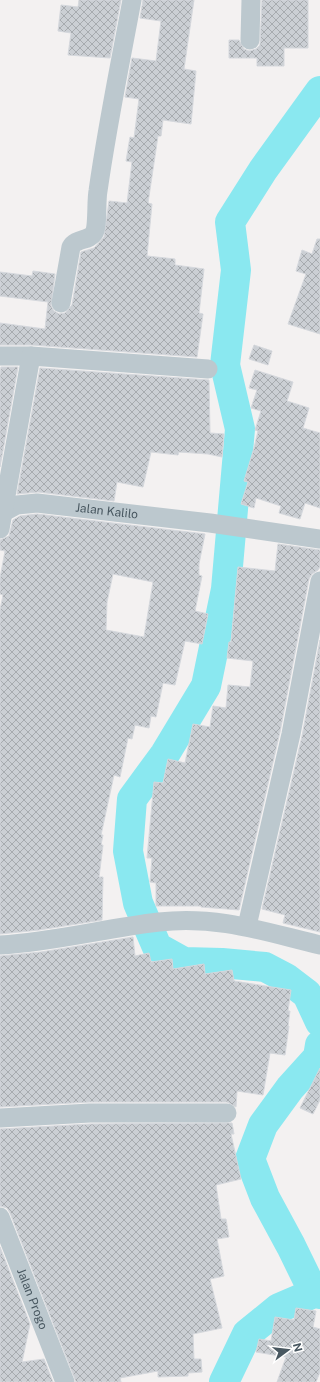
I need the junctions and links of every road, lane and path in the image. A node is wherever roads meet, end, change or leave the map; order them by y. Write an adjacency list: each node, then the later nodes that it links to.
1 (132, 0): 4 (street)
2 (251, 0): 3 (street)
3 (250, 40)
4 (61, 303)
5 (0, 356): 6 (street)
6 (31, 356): 7 (street); 8 (street, Jalan Kalilo)
7 (208, 369)
8 (2, 520): 9 (street, Jalan Kalilo)
9 (320, 538)
10 (320, 581): 11 (street)
11 (247, 926): 12 (street); 13 (street)
12 (0, 945)
13 (320, 945)
14 (227, 1113): 15 (street)
15 (0, 1118)
16 (0, 1217): 17 (street, Jalan Progo)
17 (65, 1382)

